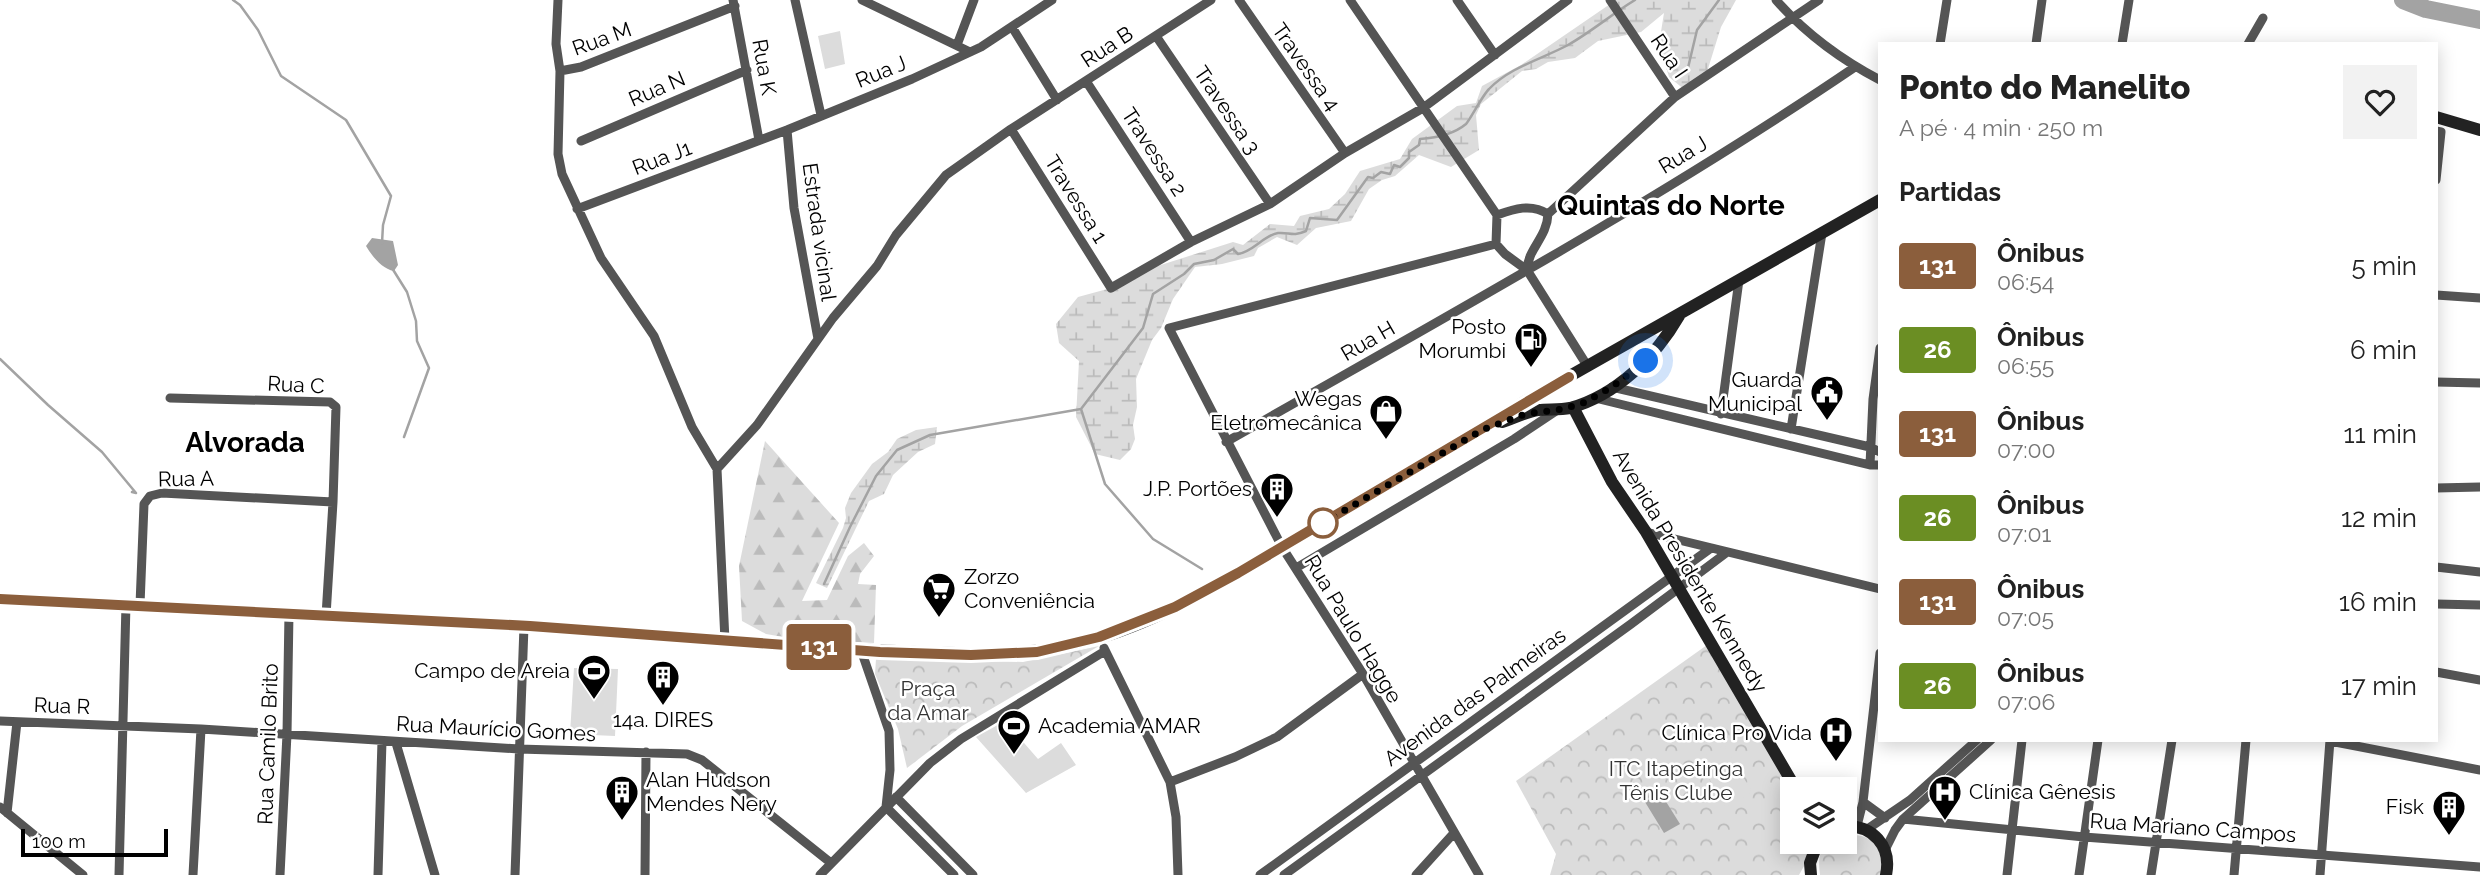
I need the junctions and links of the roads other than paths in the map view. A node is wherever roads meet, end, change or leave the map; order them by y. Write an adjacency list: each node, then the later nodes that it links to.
1 (558, 0): 31 (street)
2 (794, 0): 37 (street)
3 (862, 0): 26 (street)
4 (974, 0): 26 (street)
5 (1050, 0): 20 (street)
6 (1211, 0): 21 (street, Rua B)
7 (1239, 0): 44 (street, Travessa 4)
8 (1350, 0): 36 (street)
9 (1457, 0): 28 (street)
10 (1610, 0): 34 (street, Rua I)
11 (1776, 0): 18 (street)
12 (1819, 0): 18 (street)
13 (1947, 0): 22 (street)
14 (2042, 0): 23 (street)
15 (2129, 0): 24 (street)
16 (1565, 1): 28 (street)
17 (734, 3): 30 (street, Rua K); 31 (street, Rua M)
18 (1792, 17): 29 (street); 34 (street)
19 (2263, 18): 25 (street)
20 (1012, 27): 27 (street, Rua J); 35 (street)
21 (1156, 36): 33 (street, Rua B); 46 (street, Travessa 3)
22 (1940, 42)
23 (2036, 42)
24 (2122, 42)
25 (2249, 42)
26 (957, 45): 27 (street)
27 (971, 52): 37 (street, Rua J)
28 (1495, 55): 36 (street)
29 (1854, 67): 32 (street); 53 (street, Rua J)
30 (747, 70): 42 (street, Rua N); 43 (street, Rua K)
31 (560, 71): 47 (street)
32 (1878, 79)
33 (1086, 81): 35 (street, Rua B); 51 (street, Travessa 2)
34 (1675, 97): 48 (street)
35 (1056, 100): 39 (street, Rua B)
36 (1423, 108): 44 (street); 49 (street)
37 (821, 115): 40 (street, Rua J)
38 (2438, 118): 41 (main road)
39 (1011, 129): 51 (street, Travessa 1); 58 (street, Rua B)
40 (787, 130): 43 (street, Rua J); 58 (street, Estrada vicinal)
41 (2480, 130)
42 (581, 141)
43 (759, 141): 47 (street, Rua J1)
44 (1345, 153): 46 (street)
45 (1878, 201): 50 (main road)
46 (1270, 204): 51 (street)
47 (577, 209): 74 (street)
48 (1548, 214): 49 (street); 53 (street)
49 (1497, 215): 52 (street)
50 (1822, 233): 54 (main road); 69 (street)
51 (1191, 242)
52 (1496, 244): 53 (street); 71 (street)
53 (1527, 270): 59 (street); 71 (street, Rua H)
54 (1739, 280): 57 (main road); 68 (street)
55 (2438, 295): 56 (street)
56 (2480, 298)
57 (1679, 316): 59 (main road); 63 (main road)
58 (818, 339): 74 (street, Rua B)
59 (1588, 367): 62 (main road)
60 (2438, 382): 61 (street)
61 (2480, 383)
62 (1552, 386): 67 (main road, Avenida Presidente Kennedy); 70 (main road)
63 (1612, 387): 66 (main road); 68 (street)
64 (1878, 389): 72 (street)
65 (170, 398): 77 (street, Rua C)
66 (1594, 398): 67 (main road); 73 (street)
67 (1565, 409): 70 (main road); 78 (main road, Avenida Presidente Kennedy); 83 (street)
68 (1721, 414): 69 (street)
69 (1791, 429): 72 (street)
70 (1482, 430): 79 (main road)
71 (1226, 442): 79 (street)
72 (1875, 450): 73 (street)
73 (1875, 465)
74 (717, 469): 96 (street)
75 (2480, 487): 76 (street)
76 (2438, 488)
77 (333, 502): 90 (street, Rua A); 93 (street, Rua C)
78 (1646, 532): 80 (street); 85 (main road, Avenida Presidente Kennedy)
79 (1282, 547): 83 (street, Rua Paulo Hagge); 95 (main road)
80 (1711, 548): 81 (street); 85 (street, Avenida das Palmeiras)
81 (1726, 552): 85 (street, Avenida das Palmeiras); 86 (street)
82 (2438, 567): 84 (street)
83 (1296, 568): 101 (street, Rua Paulo Hagge)
84 (2480, 572)
85 (1675, 584): 120 (street, Avenida das Palmeiras); 122 (street, Avenida das Palmeiras); 123 (main road, Avenida Presidente Kennedy)
86 (1878, 589)
87 (0, 599): 88 (main road)
88 (126, 604): 90 (main road); 105 (street)
89 (2438, 604): 91 (street)
90 (140, 605): 92 (main road)
91 (2480, 605)
92 (289, 613): 93 (main road); 107 (street, Rua Camilo Brito)
93 (326, 616): 94 (main road)
94 (524, 626): 96 (main road); 118 (street)
95 (1099, 637): 97 (main road); 98 (street)
96 (725, 641): 97 (main road)
97 (861, 650): 125 (street)
98 (1105, 651): 124 (street); 125 (street)
99 (1878, 671): 126 (street)
100 (2438, 672): 102 (street)
101 (1363, 674): 120 (street, Rua Paulo Hagge); 124 (street)
102 (2480, 680)
103 (0, 721): 104 (street, Rua R)
104 (16, 722): 105 (street, Rua R); 127 (street)
105 (123, 726): 106 (street, Rua Maurício Gomes); 143 (street)
106 (201, 729): 107 (street, Rua Maurício Gomes); 144 (street)
107 (287, 734): 108 (street, Rua Maurício Gomes); 145 (street, Rua Camilo Brito)
108 (382, 741): 117 (street, Rua Maurício Gomes); 146 (street)
109 (1975, 742): 128 (street)
110 (1989, 742): 129 (street)
111 (2022, 742): 133 (street)
112 (2098, 742): 135 (street)
113 (2172, 742): 136 (street)
114 (2246, 742): 137 (street)
115 (2330, 742): 139 (street)
116 (2335, 742): 121 (street)
117 (396, 743): 118 (street, Rua Maurício Gomes); 147 (street)
118 (519, 749): 119 (street, Rua Maurício Gomes); 148 (street)
119 (646, 752): 140 (street, Rua Maurício Gomes); 149 (street)
120 (1413, 763): 122 (street, Rua Paulo Hagge); 154 (street, Avenida das Palmeiras)
121 (2480, 770)
122 (1421, 776): 134 (street, Rua Paulo Hagge); 155 (street, Avenida das Palmeiras)
123 (1789, 777)
124 (1170, 782): 153 (street)
125 (890, 800): 140 (street); 151 (street); 152 (street)
126 (1863, 802): 128 (street); 130 (street)
127 (3, 810): 142 (street)
128 (1885, 818): 131 (street)
129 (1903, 819): 133 (street, Rua Mariano Campos); 138 (street)
130 (1857, 823)
131 (1857, 827)
132 (1857, 828): 138 (main road)
133 (2012, 831): 135 (street, Rua Mariano Campos); 159 (street)
134 (1454, 833): 156 (street); 157 (street, Rua Paulo Hagge)
135 (2084, 837): 136 (street, Rua Mariano Campos); 160 (street)
136 (2156, 842): 137 (street, Rua Mariano Campos); 161 (street)
137 (2236, 849): 139 (street, Rua Mariano Campos); 162 (street)
138 (1885, 850): 158 (main road)
139 (2321, 856): 141 (street, Rua Mariano Campos); 163 (street)
140 (831, 863): 150 (street)
141 (2480, 867)
142 (83, 875)
143 (119, 875)
144 (193, 875)
145 (280, 875)
146 (378, 875)
147 (435, 875)
148 (515, 875)
149 (645, 875)
150 (820, 875)
151 (954, 875)
152 (973, 875)
153 (1178, 875)
154 (1261, 875)
155 (1283, 875)
156 (1416, 875)
157 (1479, 875)
158 (1886, 875)
159 (2007, 875)
160 (2079, 875)
161 (2151, 875)
162 (2234, 875)
163 (2320, 875)

